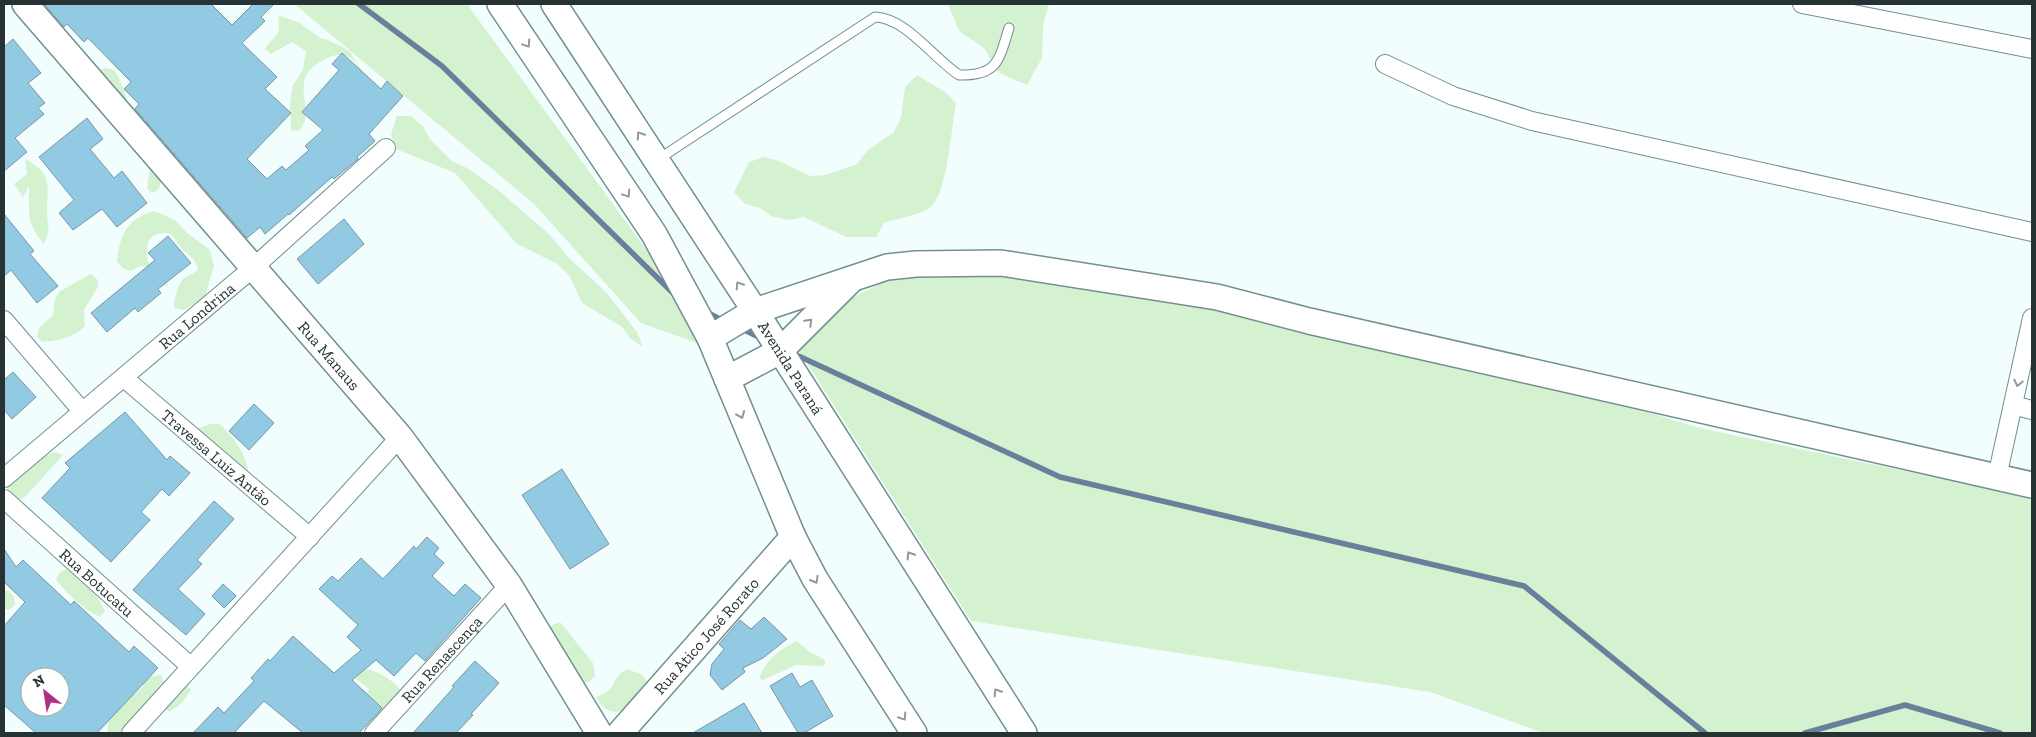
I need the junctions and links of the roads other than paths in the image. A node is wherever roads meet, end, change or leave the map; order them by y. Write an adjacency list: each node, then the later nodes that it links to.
1 (25, 4): 11 (street, Rua Manaus)
2 (500, 4): 16 (street, one-way to 16)
3 (554, 4): 9 (street, Avenida Paraná, one-way to 3)
4 (1802, 4): 6 (street)
5 (1009, 28): 9 (lane)
6 (2032, 49)
7 (1385, 64): 10 (street)
8 (386, 148): 11 (street, Rua Londrina)
9 (657, 160): 13 (street, Avenida Paraná, one-way to 9)
10 (2032, 232)
11 (254, 268): 18 (street, Rua Londrina); 23 (street, Rua Manaus)
12 (855, 276): 13 (street); 17 (street, one-way to 12); 24 (street)
13 (755, 310): 16 (street); 17 (street, Avenida Paraná)
14 (2032, 318): 20 (street, one-way to 20)
15 (4, 320): 22 (street)
16 (705, 330): 19 (street)
17 (780, 351): 19 (street); 37 (street, Avenida Paraná, one-way to 17)
18 (124, 378): 22 (street, Rua Londrina); 28 (street, Travessa Luiz Antão)
19 (727, 380): 29 (street, one-way to 29)
20 (2013, 405): 21 (street); 24 (street)
21 (2032, 410)
22 (82, 411): 25 (street, Rua Londrina)
23 (400, 437): 28 (street); 30 (street, Rua Manaus)
24 (1997, 476): 26 (street)
25 (4, 478)
26 (2032, 485)
27 (4, 499): 31 (street, Rua Botucatu)
28 (310, 537): 31 (street)
29 (793, 537): 35 (street, Rua Atico José Rorato); 36 (street, one-way to 36)
30 (509, 585): 33 (street, Rua Renascença); 34 (street, Rua Manaus)
31 (190, 666): 32 (street)
32 (131, 733)
33 (374, 733)
34 (599, 733)
35 (620, 733)
36 (914, 733)
37 (1024, 733)

